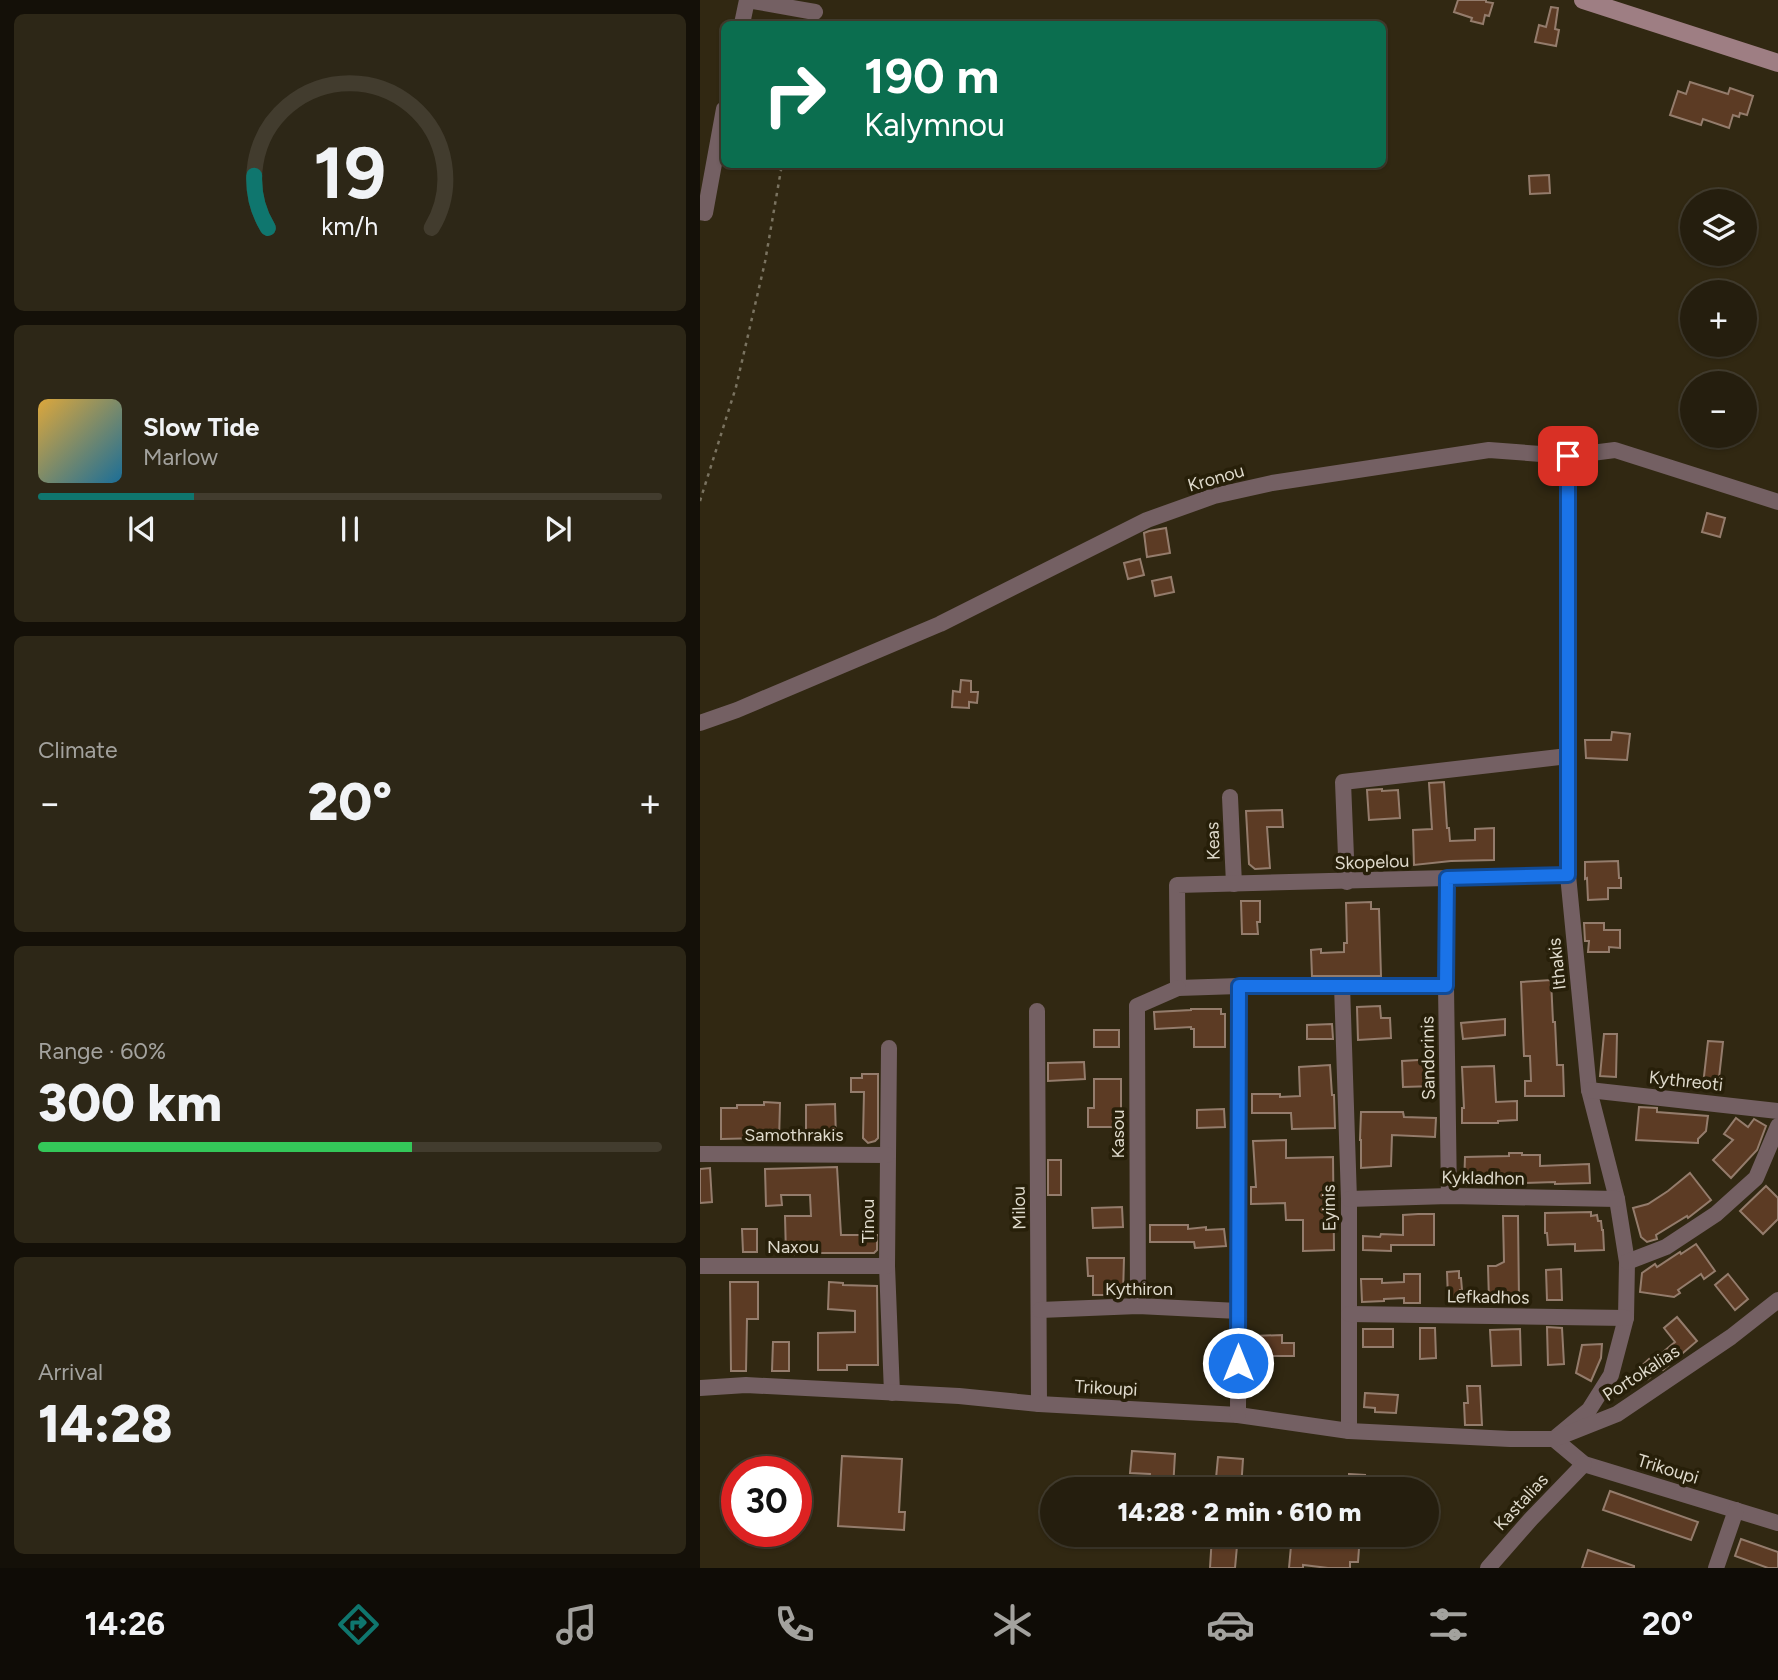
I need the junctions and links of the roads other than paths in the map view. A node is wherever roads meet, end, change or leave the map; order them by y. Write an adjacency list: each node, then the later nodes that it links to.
1 (747, 0): 3 (street); 4 (street)
2 (1584, 0): 5 (main road)
3 (815, 12)
4 (743, 21)
5 (1778, 63)
6 (721, 132): 7 (street)
7 (700, 212)
8 (1568, 456): 9 (street, Kronou); 10 (street, Kronou); 11 (street, Ithakis)
9 (1778, 502)
10 (700, 723)
11 (1568, 756): 13 (street, Ithakis); 15 (street)
12 (1230, 797): 16 (street, Keas)
13 (1568, 875): 14 (street, Skopelou); 23 (street, Ithakis)
14 (1447, 878): 15 (street, Skopelou); 19 (street, Sandorinis)
15 (1347, 882): 16 (street, Skopelou)
16 (1234, 884): 20 (street, Skopelou)
17 (1342, 985): 18 (street); 19 (street); 29 (street, Eyinis)
18 (1239, 986): 20 (street); 37 (street)
19 (1446, 986): 28 (street, Sandorinis)
20 (1178, 988): 35 (street, Kasou)
21 (1037, 1011): 36 (street, Milou)
22 (888, 1048): 27 (street, Tinou)
23 (1590, 1090): 24 (street, Kythreoti); 30 (street, Ithakis)
24 (1778, 1111)
25 (1778, 1126): 31 (street)
26 (700, 1154): 27 (street, Samothrakis)
27 (887, 1155): 33 (street, Tinou)
28 (1449, 1196): 29 (street, Kykladhon); 30 (street, Kykladhon)
29 (1349, 1199): 38 (street, Eyinis)
30 (1617, 1199): 31 (street, Ithakis)
31 (1627, 1262): 39 (street, Ithakis)
32 (700, 1266): 33 (street, Naxou)
33 (887, 1266): 41 (street, Tinou)
34 (1778, 1300): 46 (street, Portokalias)
35 (1138, 1306): 36 (street, Kythiron); 37 (street, Kythiron)
36 (1040, 1310): 42 (street, Milou)
37 (1238, 1311): 43 (street)
38 (1349, 1314): 39 (street, Lefkadhos); 44 (street, Eyinis)
39 (1626, 1318): 46 (street, Ithakis)
40 (700, 1388): 41 (street, Trikoupi)
41 (892, 1393): 42 (street, Trikoupi)
42 (1040, 1404): 43 (street, Trikoupi)
43 (1238, 1415): 44 (street, Trikoupi)
44 (1349, 1431): 45 (street, Trikoupi)
45 (1510, 1439): 46 (street, Portokalias)
46 (1554, 1439): 47 (street, Trikoupi)
47 (1584, 1464): 48 (street, Trikoupi); 50 (street, Kastalias)
48 (1736, 1510): 49 (street, Trikoupi); 51 (street)
49 (1778, 1523)
50 (1488, 1568)
51 (1716, 1568)

